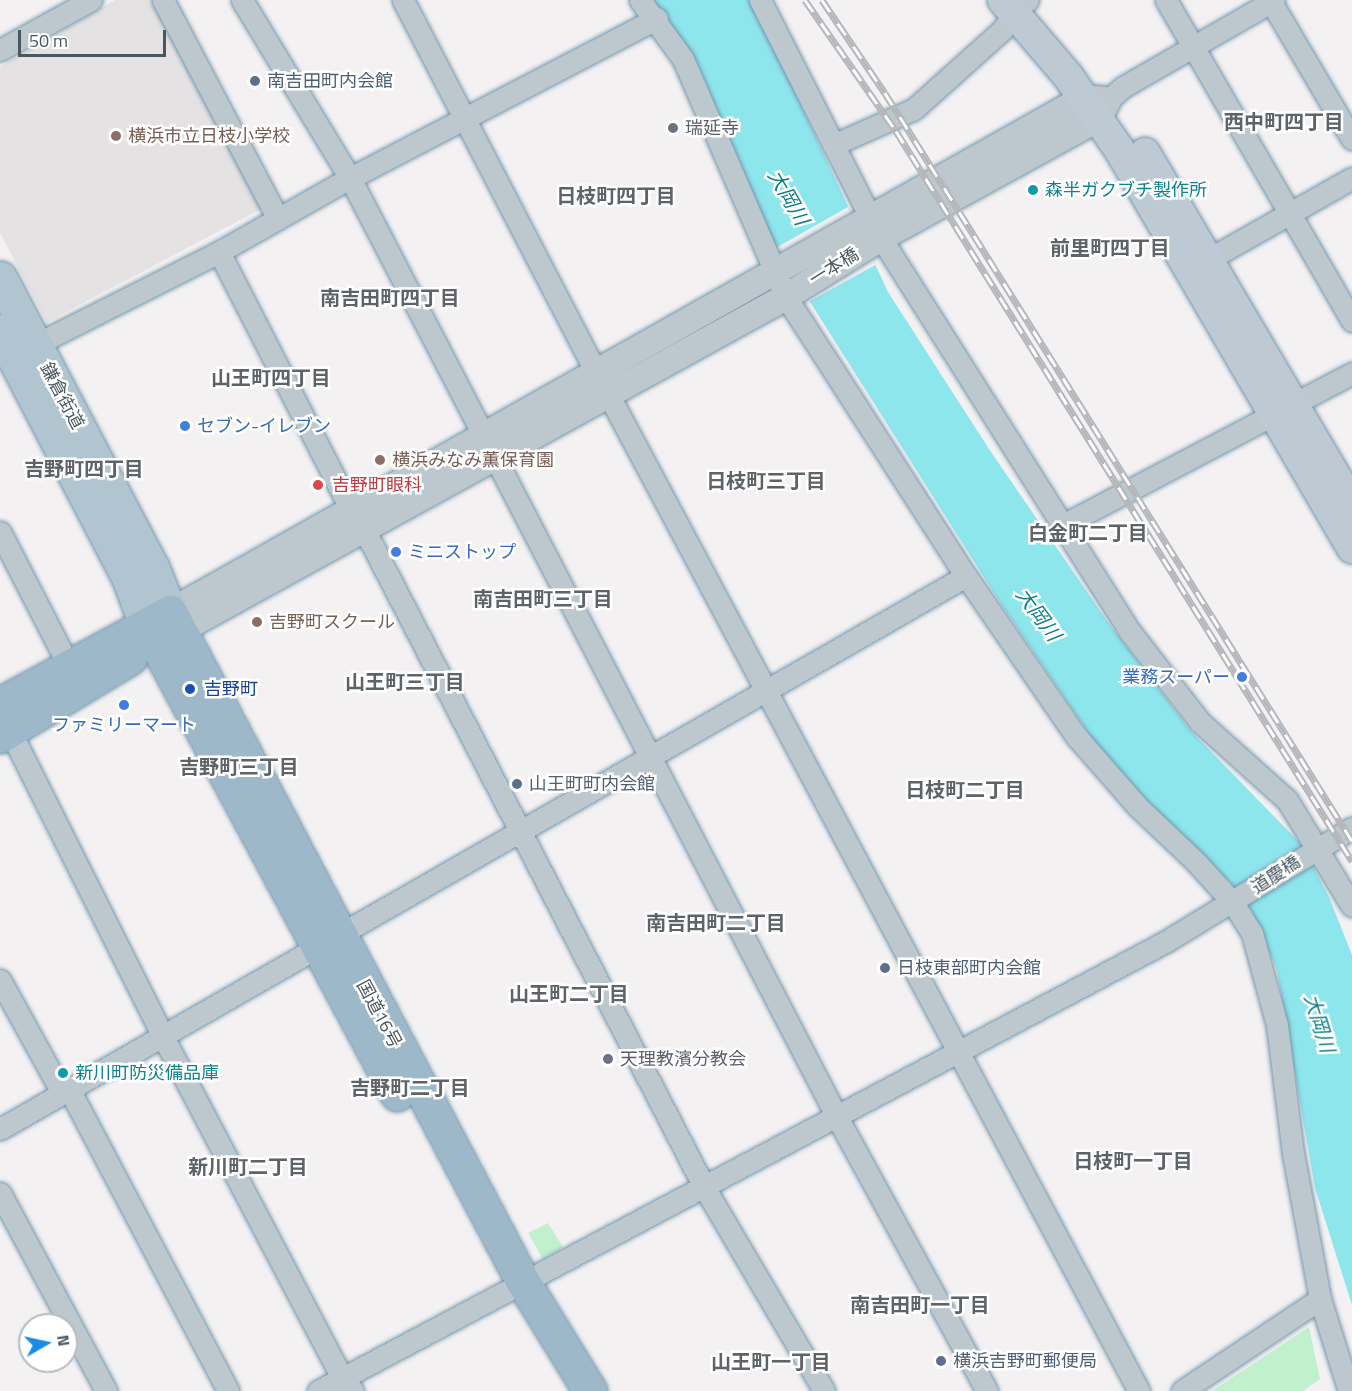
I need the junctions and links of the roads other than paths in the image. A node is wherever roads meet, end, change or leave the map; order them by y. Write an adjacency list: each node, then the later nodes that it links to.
1 (91, 0): 12 (street)
2 (163, 0): 20 (street)
3 (242, 0): 17 (street)
4 (403, 0): 14 (street)
5 (640, 0): 10 (street)
6 (760, 0): 16 (street)
7 (1166, 0): 11 (street)
8 (1272, 1): 11 (street); 15 (street)
9 (1020, 3): 13 (main road); 16 (street)
10 (657, 18): 14 (street); 24 (street)
11 (1193, 46): 13 (street); 19 (street)
12 (0, 50)
13 (1097, 105): 21 (street); 23 (main road); 32 (main road)
14 (464, 121): 17 (street); 29 (street)
15 (1352, 139)
16 (833, 145): 21 (street)
17 (350, 178): 20 (street); 33 (street)
18 (1352, 178): 19 (street)
19 (1289, 213): 23 (street); 27 (street)
20 (278, 219): 22 (street)
21 (876, 228): 24 (street, 一本橋); 26 (street, 一本橋); 36 (street)
22 (219, 252): 28 (street); 35 (street)
23 (1209, 259): 32 (main road)
24 (773, 272): 26 (street); 29 (street, 一本橋)
25 (0, 278): 28 (main road, 鎌倉街道)
26 (786, 297): 31 (street, 一本橋); 39 (street)
27 (1352, 321)
28 (12, 349): 40 (main road, 鎌倉街道)
29 (596, 372): 31 (street); 33 (street, 一本橋)
30 (1352, 373): 32 (street)
31 (610, 393): 33 (street, 一本橋); 42 (street)
32 (1283, 409): 34 (main road); 36 (street); 38 (main road)
33 (490, 445): 35 (street); 44 (street)
34 (1352, 505)
35 (358, 519): 40 (street); 46 (street)
36 (1063, 525): 47 (street)
37 (0, 532): 41 (street)
38 (1352, 548)
39 (966, 576): 42 (street); 48 (street)
40 (162, 628): 41 (highway); 43 (highway); 50 (highway, 国道16号)
41 (69, 666): 43 (highway)
42 (766, 687): 44 (street); 53 (street)
43 (3, 723): 52 (street)
44 (650, 755): 46 (street); 55 (street)
45 (1352, 828): 47 (street, 道慶橋)
46 (520, 830): 50 (street); 57 (street)
47 (1314, 850): 48 (street, 道慶橋); 49 (street)
48 (1237, 901): 53 (street, 道慶橋); 60 (street)
49 (1352, 906)
50 (326, 940): 52 (street); 59 (highway, 国道16号)
51 (0, 980): 54 (street)
52 (162, 1035): 54 (street); 61 (street)
53 (961, 1051): 55 (street, 道慶橋); 70 (street)
54 (65, 1091): 56 (street); 64 (street)
55 (837, 1117): 57 (street, 道慶橋); 69 (street)
56 (0, 1129)
57 (704, 1187): 59 (street, 道慶橋); 68 (street)
58 (0, 1194): 63 (street)
59 (514, 1286): 61 (street, 道慶橋); 66 (highway, 国道16号); 67 (highway, 国道16号)
60 (1320, 1299): 62 (street); 71 (street)
61 (348, 1384): 65 (street, 道慶橋)
62 (1341, 1388)
63 (106, 1391)
64 (228, 1391)
65 (318, 1391)
66 (567, 1391)
67 (590, 1391)
68 (824, 1391)
69 (987, 1391)
70 (1139, 1391)
71 (1182, 1391)

